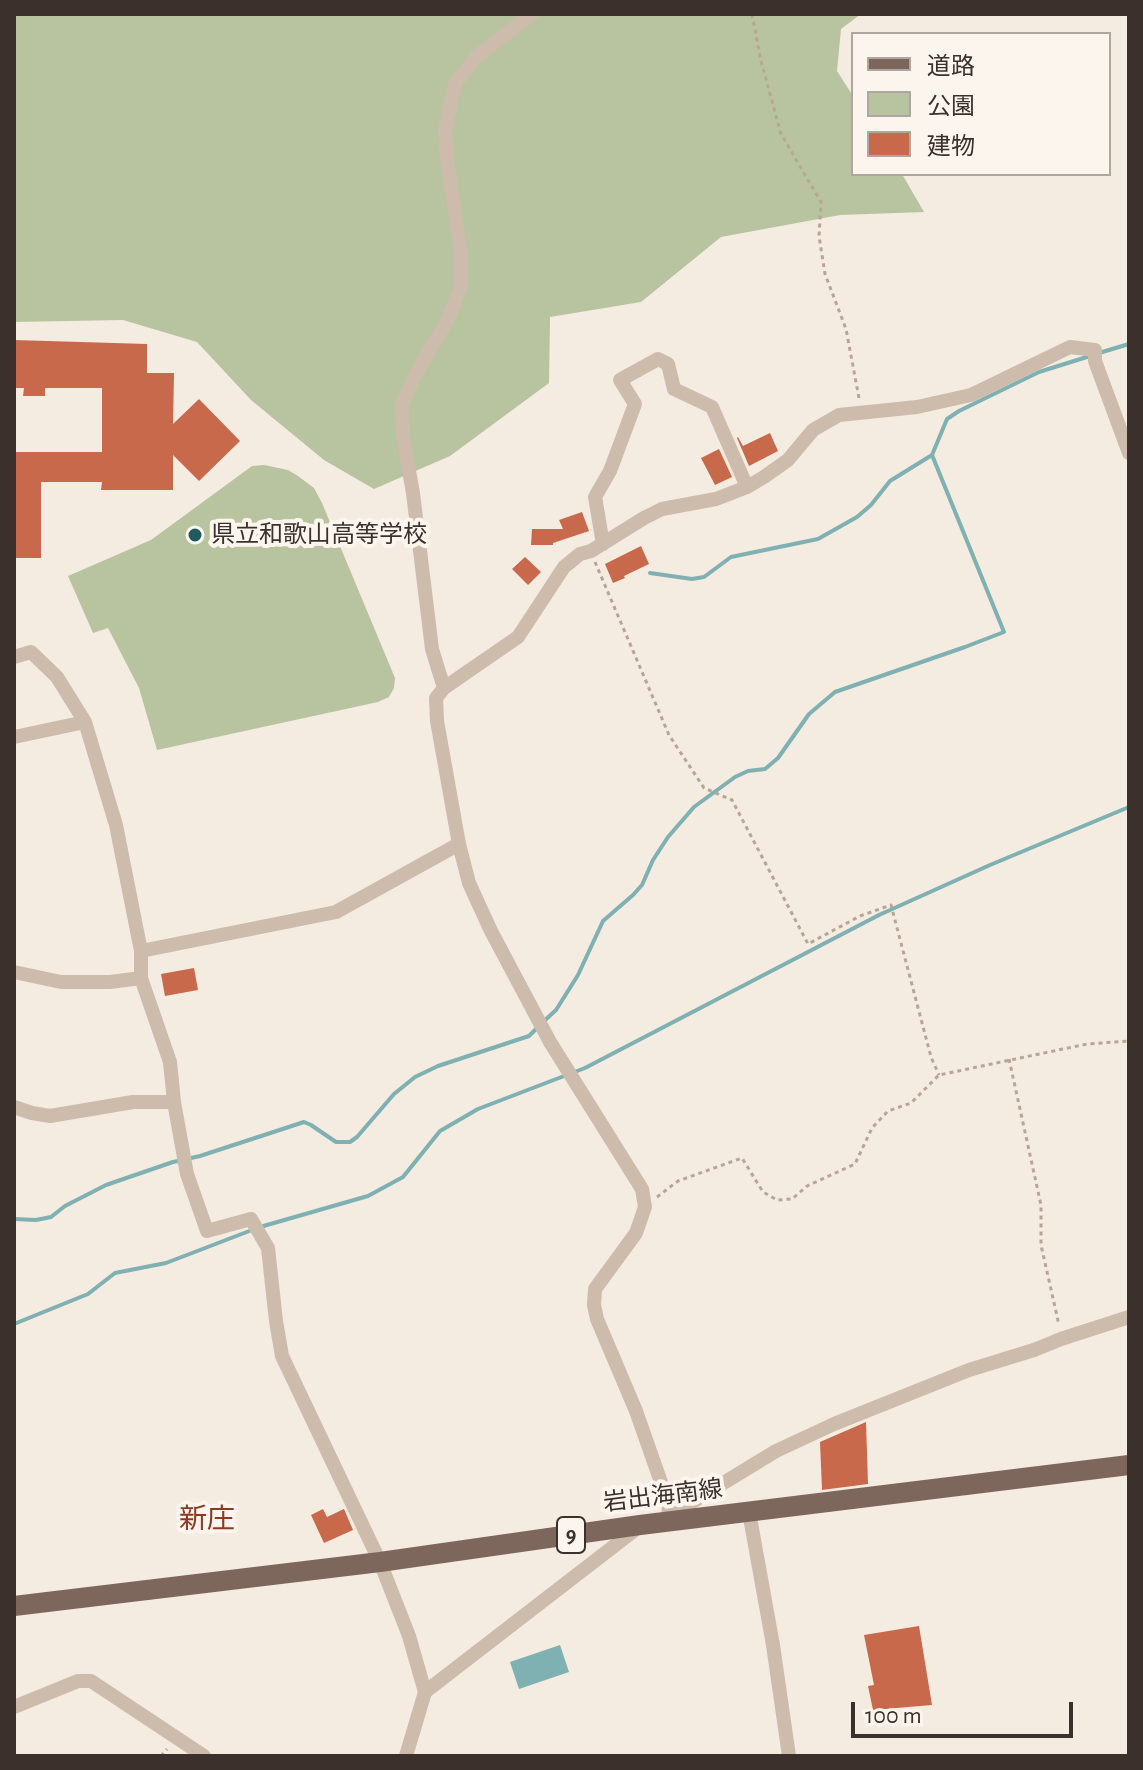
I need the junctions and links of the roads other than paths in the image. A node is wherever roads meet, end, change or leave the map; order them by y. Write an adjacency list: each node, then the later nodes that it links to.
1 (532, 14): 6 (street)
2 (1129, 453): 3 (street)
3 (747, 487): 4 (street); 4 (street)
4 (597, 548): 6 (street)
5 (14, 657): 7 (street)
6 (444, 688): 9 (street)
7 (85, 722): 8 (street); 10 (street)
8 (14, 737)
9 (459, 844): 10 (street); 18 (street)
10 (141, 951): 12 (street)
11 (14, 972): 12 (street)
12 (141, 978): 13 (street)
13 (174, 1102): 14 (street); 20 (street)
14 (14, 1107)
15 (1129, 1317): 18 (street)
16 (1129, 1465): 17 (main road, 岩出海南線 / 9)
17 (749, 1512): 18 (main road, 岩出海南線 / 9); 26 (street)
18 (668, 1522): 19 (main road, 岩出海南線 / 9)
19 (640, 1525): 20 (main road, 岩出海南線 / 9); 22 (street)
20 (380, 1562): 21 (main road, 岩出海南線 / 9); 22 (street)
21 (14, 1606)
22 (425, 1692): 25 (street)
23 (14, 1707): 24 (street)
24 (204, 1756)
25 (406, 1756)
26 (789, 1756)

